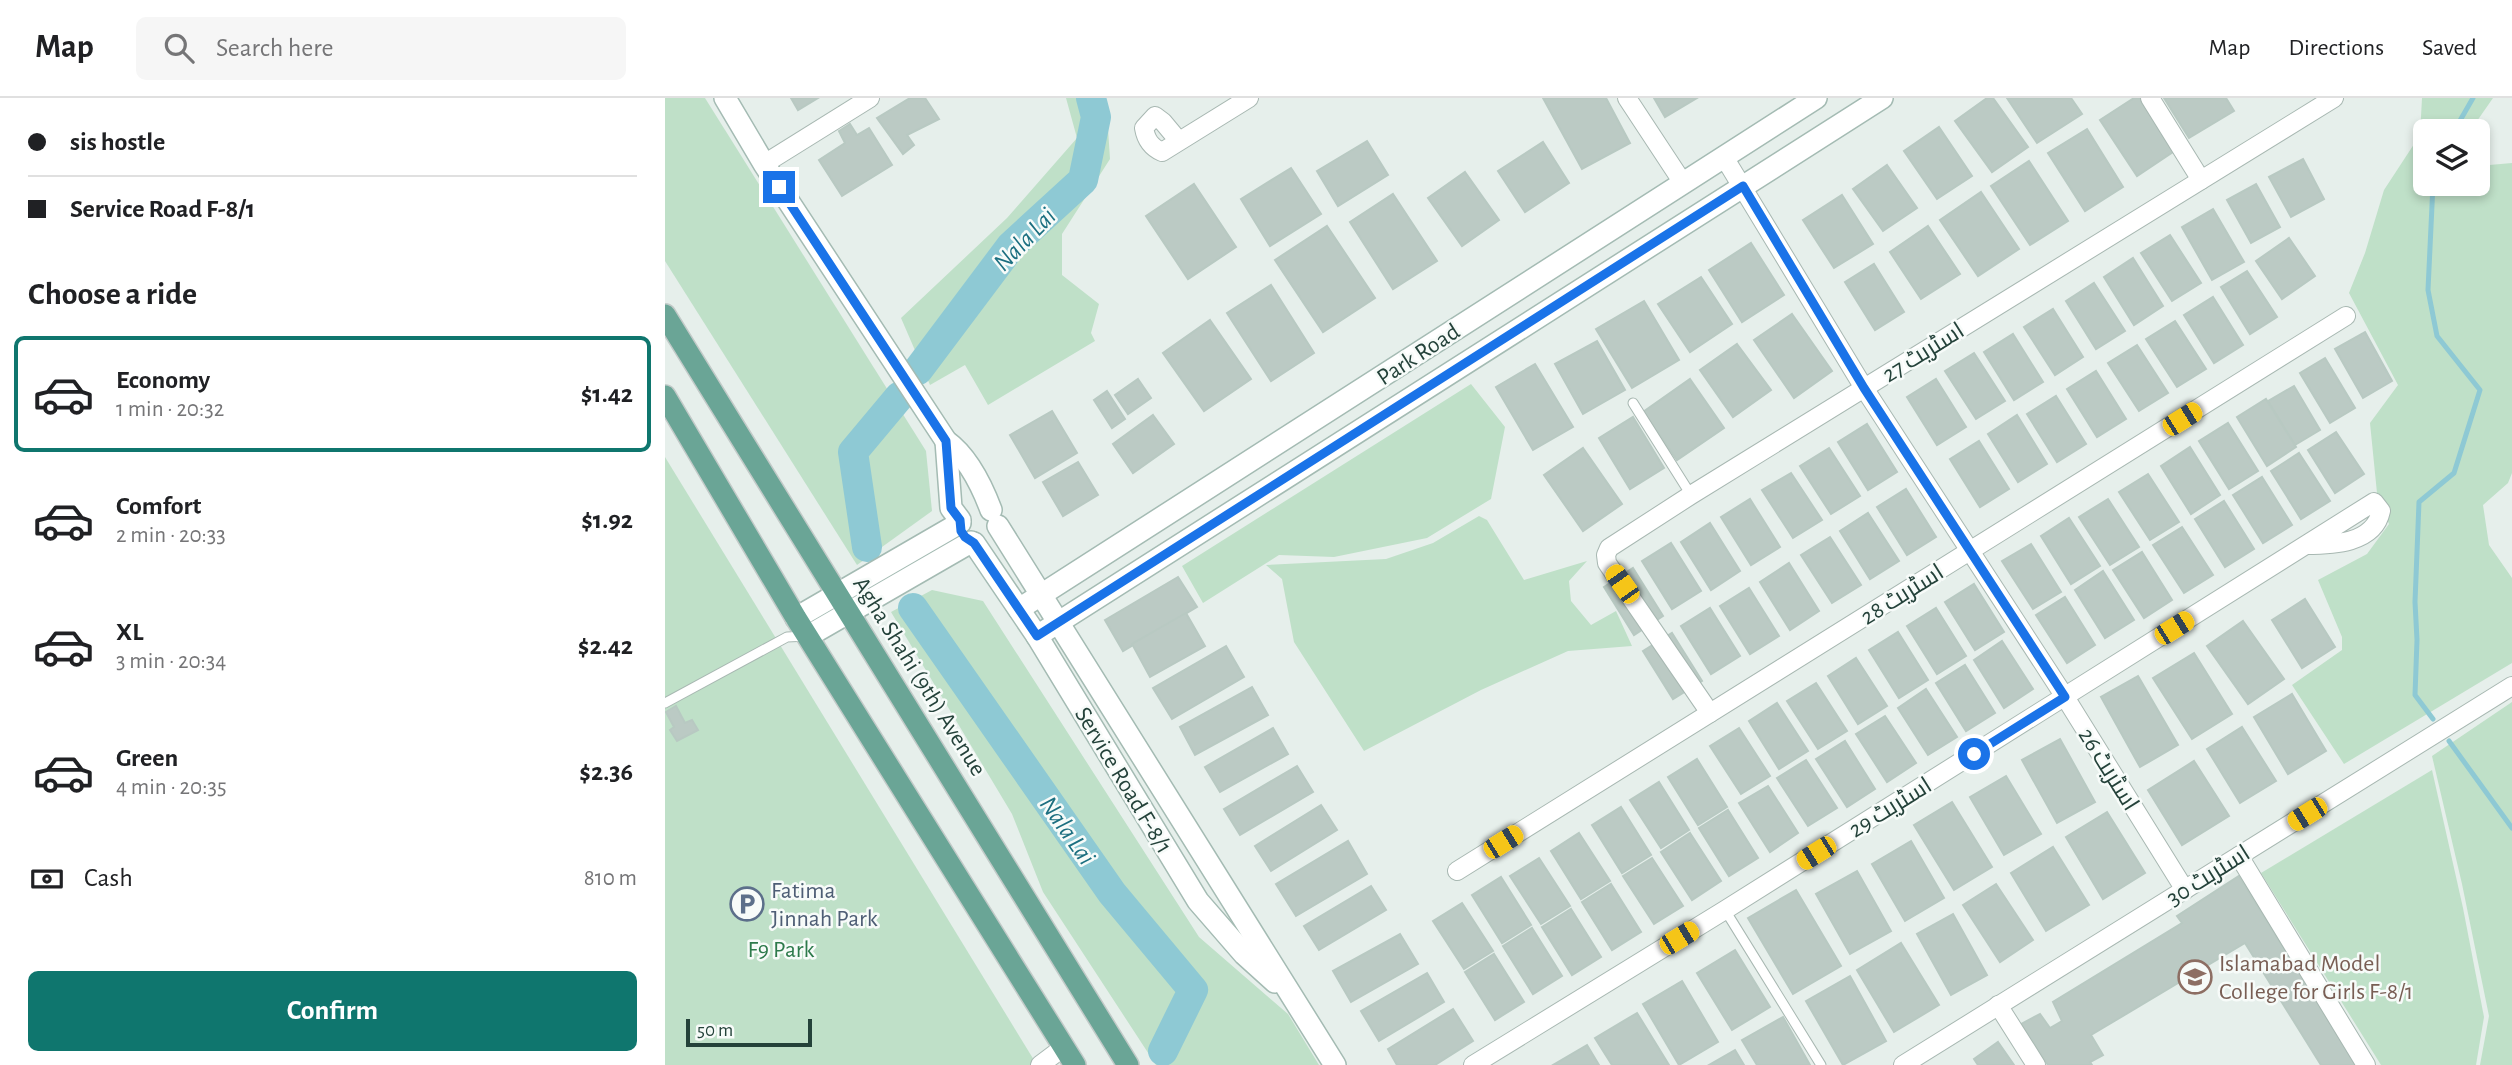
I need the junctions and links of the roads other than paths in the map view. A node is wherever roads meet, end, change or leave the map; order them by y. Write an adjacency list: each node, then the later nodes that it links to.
1 (725, 98): 11 (street, Service Road F-8/1)
2 (870, 98): 11 (street)
3 (1249, 98): 9 (street)
4 (1627, 98): 13 (street)
5 (1816, 98): 10 (street, Park Road)
6 (1882, 98): 14 (street, Park Road)
7 (2150, 98): 12 (street)
8 (2334, 98): 12 (street, اسٹریٹ 27)
9 (1178, 140)
10 (1724, 157): 13 (street, Park Road); 14 (street, اسٹریٹ 26)
11 (764, 164): 20 (street, Service Road F-8/1)
12 (2201, 180): 17 (street, اسٹریٹ 27)
13 (1683, 183): 27 (street, Park Road)
14 (1743, 186): 17 (street, اسٹریٹ 26); 30 (street, Park Road)
15 (665, 315): 26 (main road, Agha Shahi (9th) Avenue)
16 (2346, 316): 25 (street, اسٹریٹ 28)
17 (1864, 388): 21 (street, اسٹریٹ 27); 25 (street, اسٹریٹ 26)
18 (665, 396): 31 (main road)
19 (1633, 403): 21 (lane)
20 (946, 441): 22 (street, Service Road F-8/1); 23 (street, Service Road F-8/1)
21 (1691, 495): 36 (street, اسٹریٹ 27)
22 (994, 518): 23 (street); 23 (street); 27 (street, Service Road F-8/1)
23 (966, 532): 26 (street); 28 (street, Service Road F-8/1); 29 (street)
24 (2306, 545): 34 (street, اسٹریٹ 29)
25 (1971, 551): 34 (street, اسٹریٹ 26); 36 (street, اسٹریٹ 28)
26 (838, 593): 29 (main road, Agha Shahi (9th) Avenue); 31 (street)
27 (1041, 596): 28 (street, Park Road); 30 (street, Service Road F-8/1)
28 (1019, 609): 32 (street, Service Road F-8/1)
29 (850, 612): 31 (street); 45 (main road, Agha Shahi (9th) Avenue)
30 (1057, 623): 32 (street, Park Road); 41 (street, Service Road F-8/1)
31 (797, 631): 35 (lane); 43 (main road)
32 (1037, 636): 41 (street, Service Road F-8/1)
33 (2512, 686): 37 (street, اسٹریٹ 30)
34 (2065, 697): 39 (street, اسٹریٹ 26); 40 (street, اسٹریٹ 29)
35 (665, 704)
36 (1710, 713): 38 (street, اسٹریٹ 28)
37 (2239, 856): 39 (street, اسٹریٹ 30); 51 (street)
38 (1457, 871)
39 (2185, 890): 42 (street, اسٹریٹ 30)
40 (1725, 910): 47 (street, اسٹریٹ 29); 48 (lane)
41 (1295, 1000): 46 (street, Service Road F-8/1)
42 (1998, 1005): 49 (street, اسٹریٹ 30); 50 (street)
43 (1070, 1056): 44 (street)
44 (1040, 1065)
45 (1128, 1065)
46 (1335, 1065)
47 (1473, 1065)
48 (1821, 1065)
49 (1903, 1065)
50 (2036, 1065)
51 (2366, 1065)

